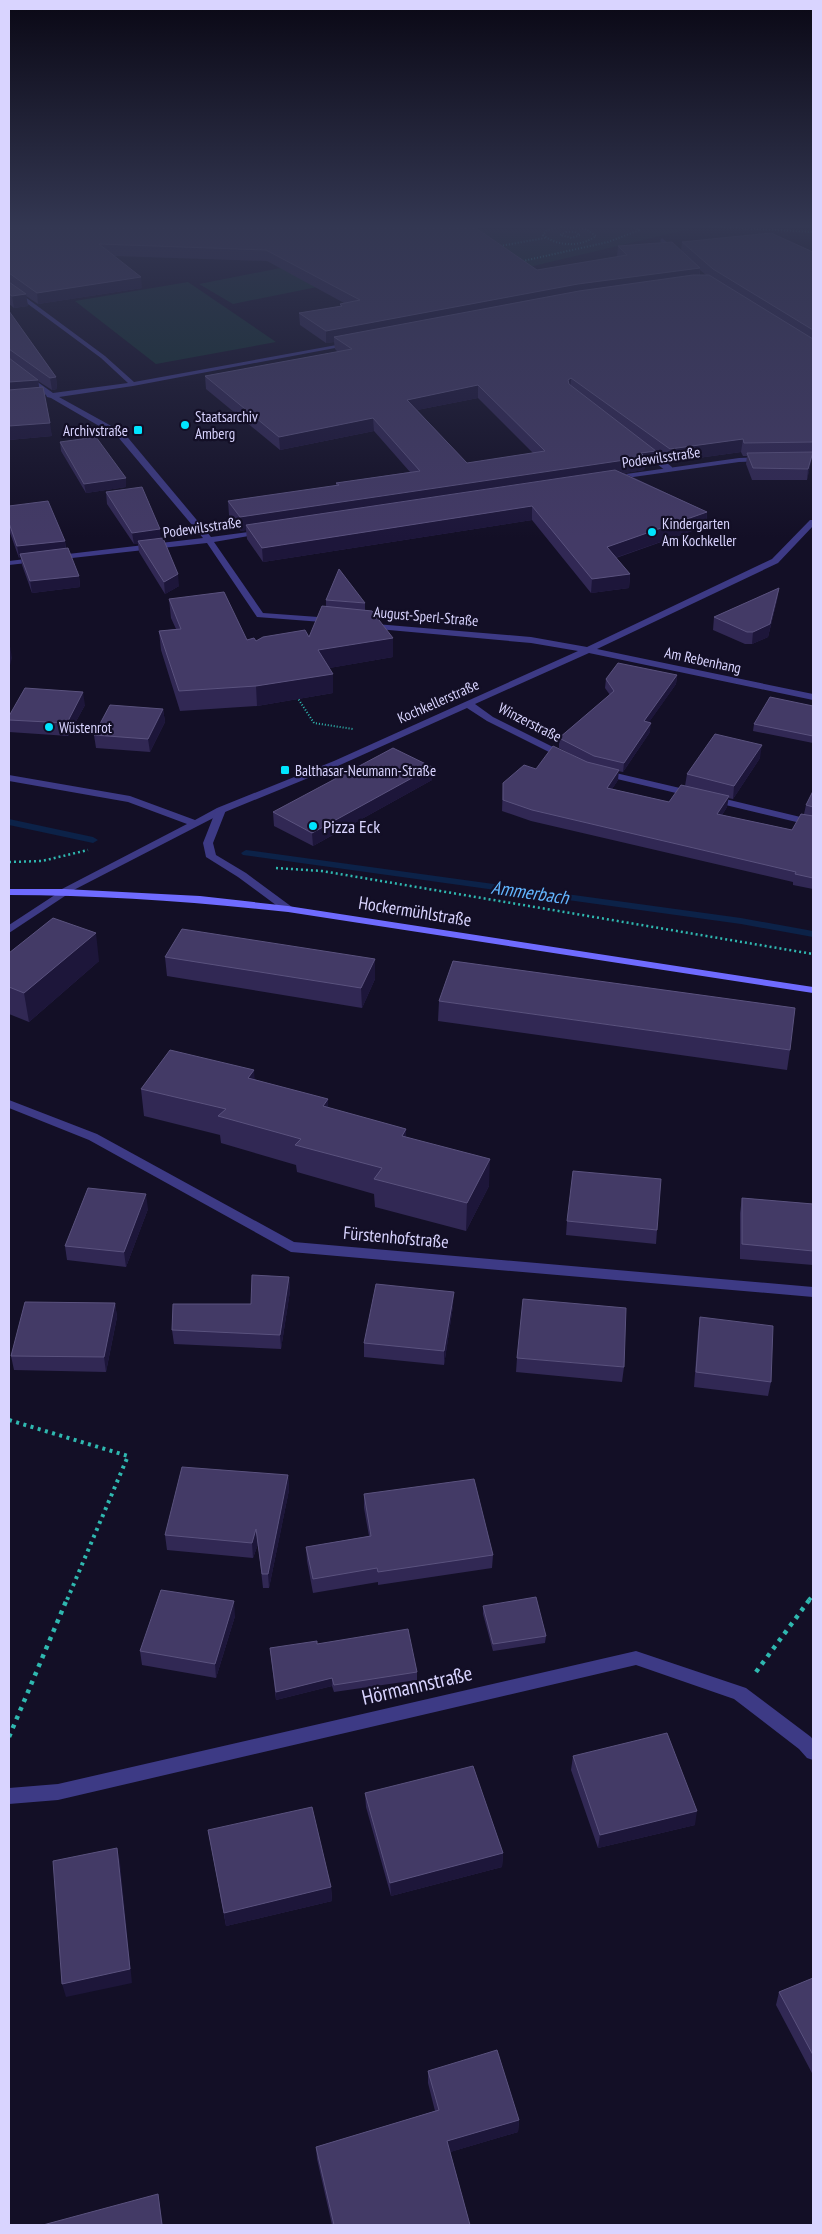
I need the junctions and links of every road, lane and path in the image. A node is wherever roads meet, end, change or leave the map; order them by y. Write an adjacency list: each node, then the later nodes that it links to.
1 (67, 330): 4 (street)
2 (356, 342): 4 (street)
3 (9, 364): 5 (street)
4 (133, 384): 5 (street)
5 (47, 396): 12 (street)
6 (632, 440): 8 (street)
7 (769, 459): 8 (street, Podewilsstraße)
8 (669, 469): 9 (street, Podewilsstraße)
9 (602, 480)
10 (813, 522): 16 (street, Kochkellerstraße)
11 (274, 530): 12 (street, Podewilsstraße)
12 (209, 540): 13 (street, Podewilsstraße); 14 (street)
13 (9, 563)
14 (338, 622)
15 (358, 624): 16 (street, August-Sperl-Straße)
16 (588, 650): 18 (street, Am Rebenhang); 19 (street, Kochkellerstraße)
17 (295, 694): 20 (path)
18 (813, 697)
19 (468, 704): 20 (street, Kochkellerstraße); 21 (street, Winzerstraße)
20 (388, 740): 24 (street, Kochkellerstraße)
21 (574, 761)
22 (590, 769): 25 (street)
23 (9, 778): 26 (street)
24 (221, 810): 26 (street, Kochkellerstraße); 30 (street)
25 (813, 823)
26 (194, 824): 29 (street, Kochkellerstraße)
27 (322, 871): 32 (path)
28 (9, 892): 29 (main road, Hockermühlstraße)
29 (64, 892): 30 (main road, Hockermühlstraße); 31 (street, Kochkellerstraße)
30 (288, 908): 33 (main road, Hockermühlstraße)
31 (9, 930)
32 (813, 954)
33 (813, 990)
34 (9, 1104): 35 (street, Fürstenhofstraße)
35 (813, 1292)
36 (9, 1420): 39 (path)
37 (813, 1594): 38 (path)
38 (740, 1692): 40 (street, Hörmannstraße); 41 (street, Hörmannstraße)
39 (9, 1737)
40 (813, 1752)
41 (9, 1796)

